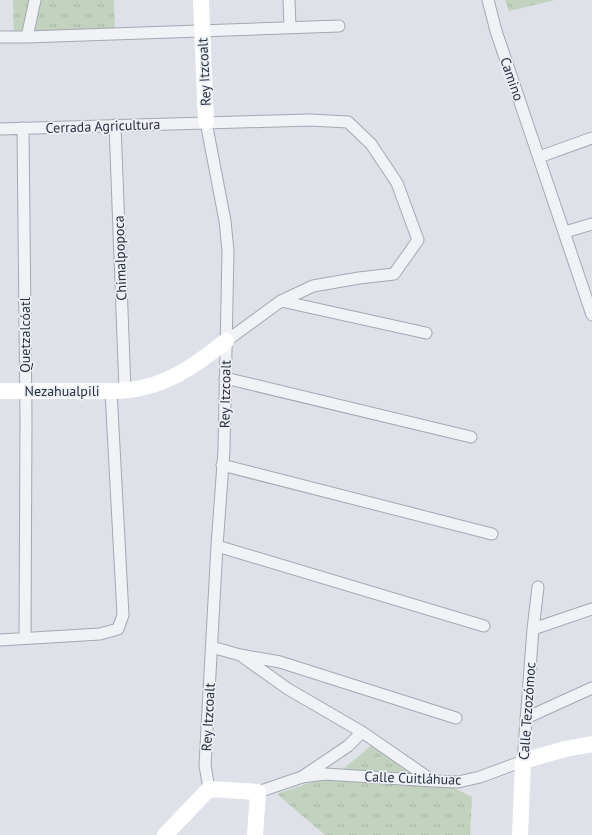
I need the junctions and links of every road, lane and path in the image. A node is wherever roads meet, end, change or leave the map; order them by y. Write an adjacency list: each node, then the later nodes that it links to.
1 (34, 0): 9 (street)
2 (201, 0): 7 (street, Rey Itzcoalt)
3 (289, 0): 6 (street)
4 (488, 0): 15 (street, Camino)
5 (339, 26): 6 (street)
6 (290, 27): 7 (street)
7 (202, 31): 9 (street); 10 (street, Rey Itzcoalt)
8 (0, 37): 9 (street)
9 (27, 37)
10 (206, 122): 11 (street, Cerrada Agricultura); 18 (street, Cerrada Agricultura); 21 (street, Rey Itzcoalt)
11 (115, 125): 13 (street, Cerrada Agricultura); 25 (street, Chimalpopoca)
12 (0, 128): 13 (street, Cerrada Agricultura)
13 (24, 128): 23 (street, Quetzalcóatl)
14 (592, 138): 15 (street)
15 (539, 156): 17 (street, Camino)
16 (592, 224): 17 (street)
17 (564, 232): 19 (street, Camino)
18 (281, 301): 20 (street); 21 (street)
19 (592, 315)
20 (426, 333)
21 (226, 341): 22 (street, Rey Itzcoalt); 25 (street, Nezahualpili)
22 (225, 378): 26 (street); 27 (street, Rey Itzcoalt)
23 (25, 390): 24 (street, Nezahualpili); 25 (street, Nezahualpili); 34 (street, Quetzalcóatl)
24 (0, 391)
25 (118, 391): 34 (street, Chimalpopoca)
26 (471, 437)
27 (222, 465): 28 (street); 29 (street, Rey Itzcoalt)
28 (492, 534)
29 (217, 546): 32 (street); 36 (street, Rey Itzcoalt)
30 (538, 587): 33 (street, Calle Tezozómoc)
31 (592, 609): 33 (street)
32 (484, 626)
33 (532, 629): 40 (street, Calle Tezozómoc)
34 (25, 638): 35 (street)
35 (0, 640)
36 (212, 648): 37 (street); 46 (street, Rey Itzcoalt)
37 (240, 655): 39 (street); 41 (street)
38 (592, 688): 40 (street)
39 (456, 718)
40 (526, 718): 43 (street, Calle Tezozómoc)
41 (362, 732): 44 (street); 45 (street)
42 (592, 744): 43 (street, Calle Cuitláhuac)
43 (523, 761): 45 (street, Calle Cuitláhuac); 50 (street, Calle Tezozómoc)
44 (302, 777): 45 (street, Calle Cuitláhuac); 47 (street)
45 (433, 781)
46 (209, 789): 47 (street); 48 (street)
47 (258, 792): 49 (street)
48 (165, 835)
49 (255, 835)
50 (520, 835)

